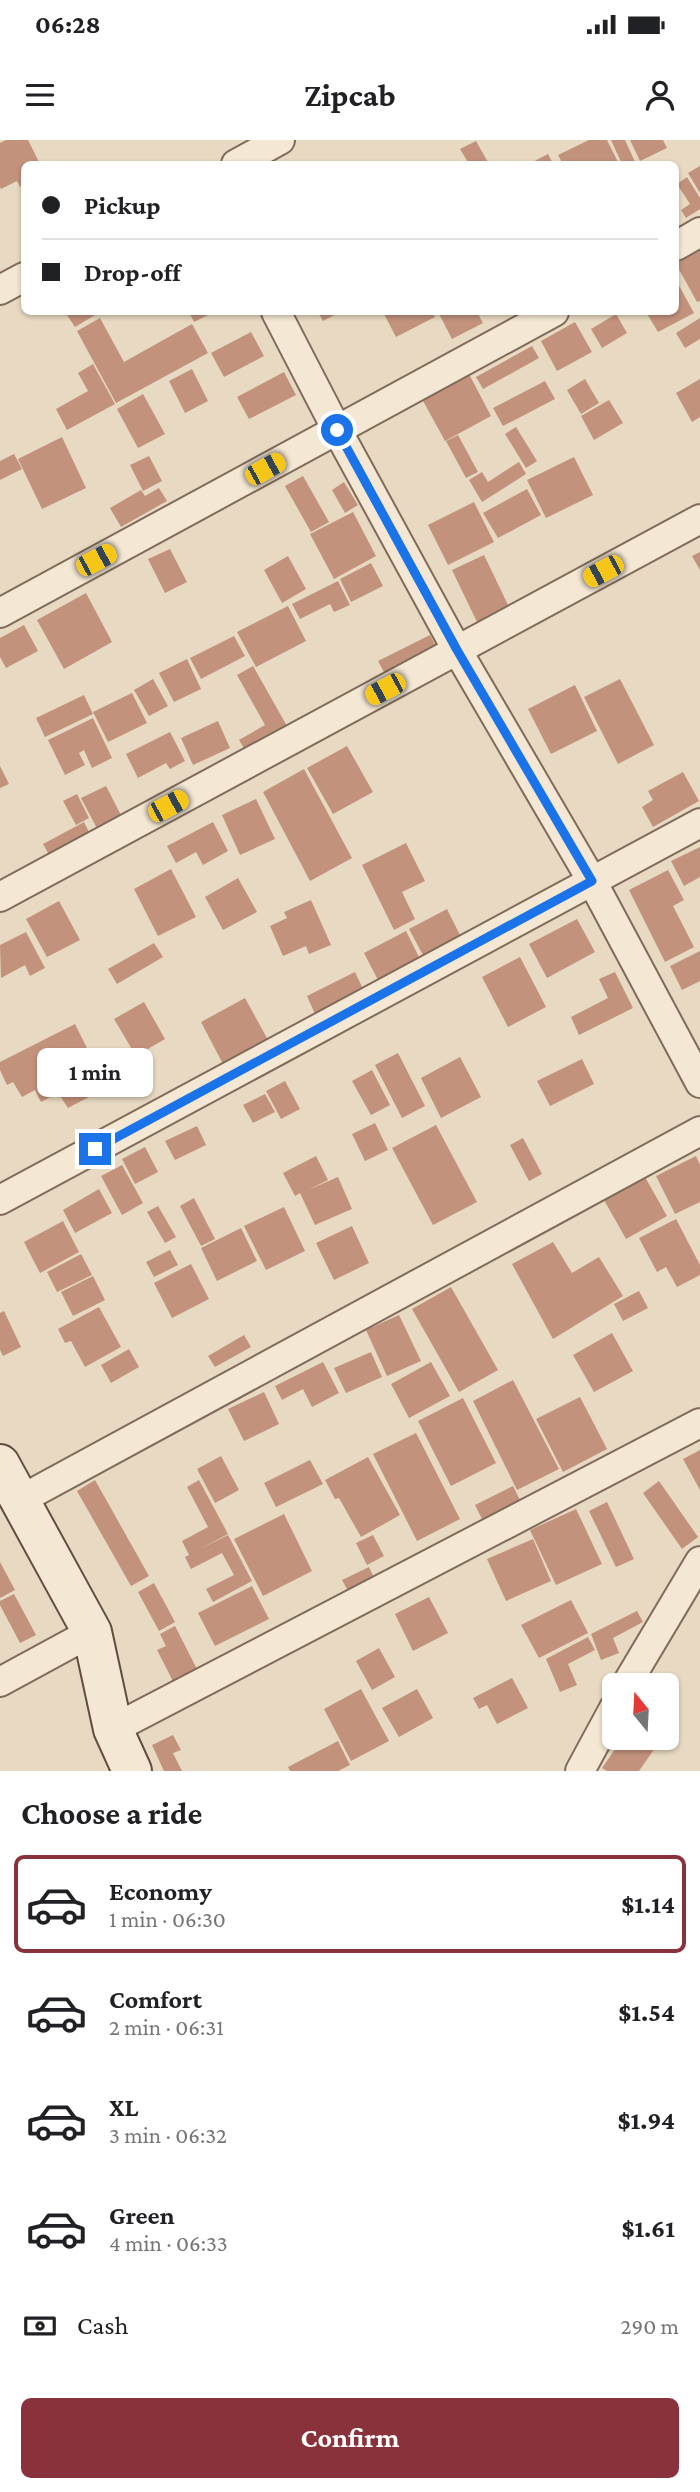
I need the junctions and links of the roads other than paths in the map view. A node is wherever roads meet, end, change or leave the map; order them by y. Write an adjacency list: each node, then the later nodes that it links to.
1 (700, 232): 2 (street)
2 (679, 244)
3 (21, 279): 4 (street)
4 (0, 290)
5 (278, 315): 7 (street)
6 (548, 315): 7 (street)
7 (337, 430): 9 (street); 10 (street)
8 (700, 519): 10 (street)
9 (0, 613)
10 (457, 650): 12 (street); 13 (street)
11 (700, 823): 12 (street)
12 (592, 881): 14 (street); 16 (street)
13 (0, 897)
14 (700, 1083)
15 (700, 1131): 19 (street)
16 (0, 1200)
17 (700, 1423): 24 (street)
18 (0, 1464): 19 (street)
19 (20, 1500): 21 (street)
20 (700, 1561): 22 (street)
21 (92, 1632): 23 (street); 24 (street)
22 (632, 1673)
23 (0, 1682)
24 (113, 1730): 26 (street)
25 (602, 1730): 27 (street)
26 (132, 1771)
27 (580, 1771)

